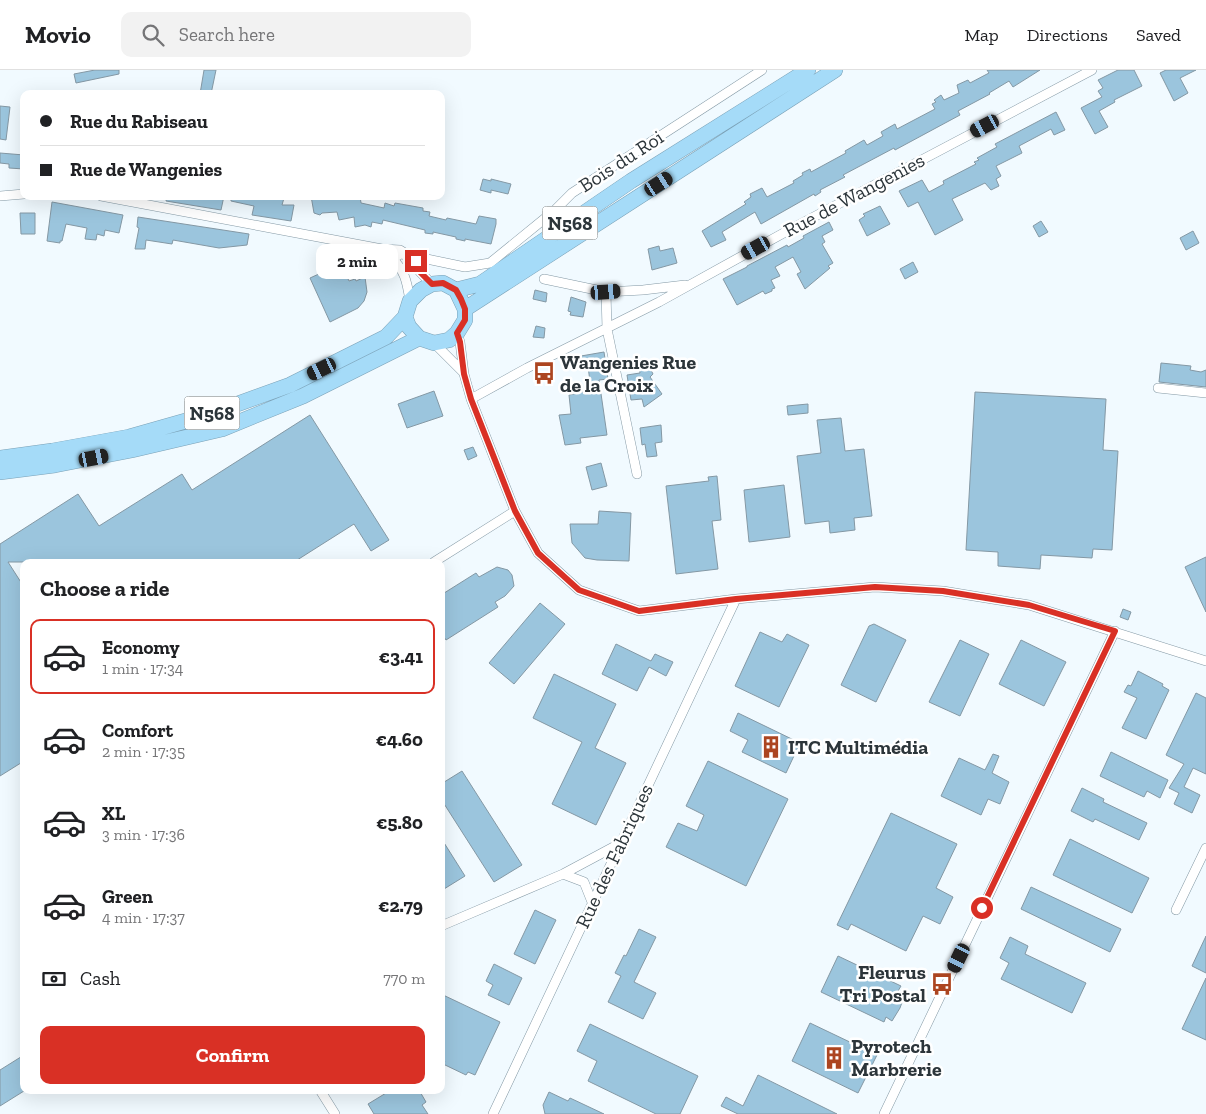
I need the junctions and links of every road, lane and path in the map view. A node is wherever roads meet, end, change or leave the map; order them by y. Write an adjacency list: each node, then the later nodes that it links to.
1 (762, 70): 9 (street, Bois du Roi)
2 (808, 70): 14 (highway, N568)
3 (835, 70): 17 (highway, N568)
4 (1092, 70): 13 (street, Rue de Wangenies)
5 (20, 194): 6 (street)
6 (0, 196)
7 (122, 200): 8 (street)
8 (382, 249): 9 (street); 10 (street)
9 (408, 255): 10 (street); 12 (street)
10 (393, 259): 16 (street)
11 (544, 279): 15 (street)
12 (432, 284): 14 (highway, N568); 16 (highway)
13 (690, 284): 15 (street); 19 (street, Rue de Wangenies)
14 (456, 290): 17 (highway)
15 (606, 292): 19 (street)
16 (410, 301): 18 (highway, N568)
17 (465, 309): 20 (highway)
18 (405, 317): 21 (highway); 27 (highway, N568)
19 (607, 330): 26 (street, Rue de Wangenies); 29 (street)
20 (457, 333): 22 (highway); 23 (street)
21 (419, 338): 22 (highway); 28 (highway, N568)
22 (434, 343): 23 (street)
23 (464, 374): 26 (street)
24 (1158, 388): 25 (street)
25 (1206, 393)
26 (471, 399): 30 (street)
27 (0, 458)
28 (0, 472)
29 (636, 474)
30 (515, 511): 31 (street); 32 (street)
31 (439, 559)
32 (736, 599): 33 (street); 35 (street, Rue des Fabriques)
33 (1115, 631): 34 (street); 44 (street)
34 (1206, 661)
35 (621, 843): 37 (street); 38 (street, Rue des Fabriques)
36 (1206, 848): 39 (street)
37 (562, 874): 38 (street); 40 (street)
38 (592, 902): 43 (street, Rue des Fabriques)
39 (1176, 910)
40 (445, 924)
41 (322, 1094): 42 (street)
42 (335, 1114)
43 (493, 1114)
44 (884, 1114)

